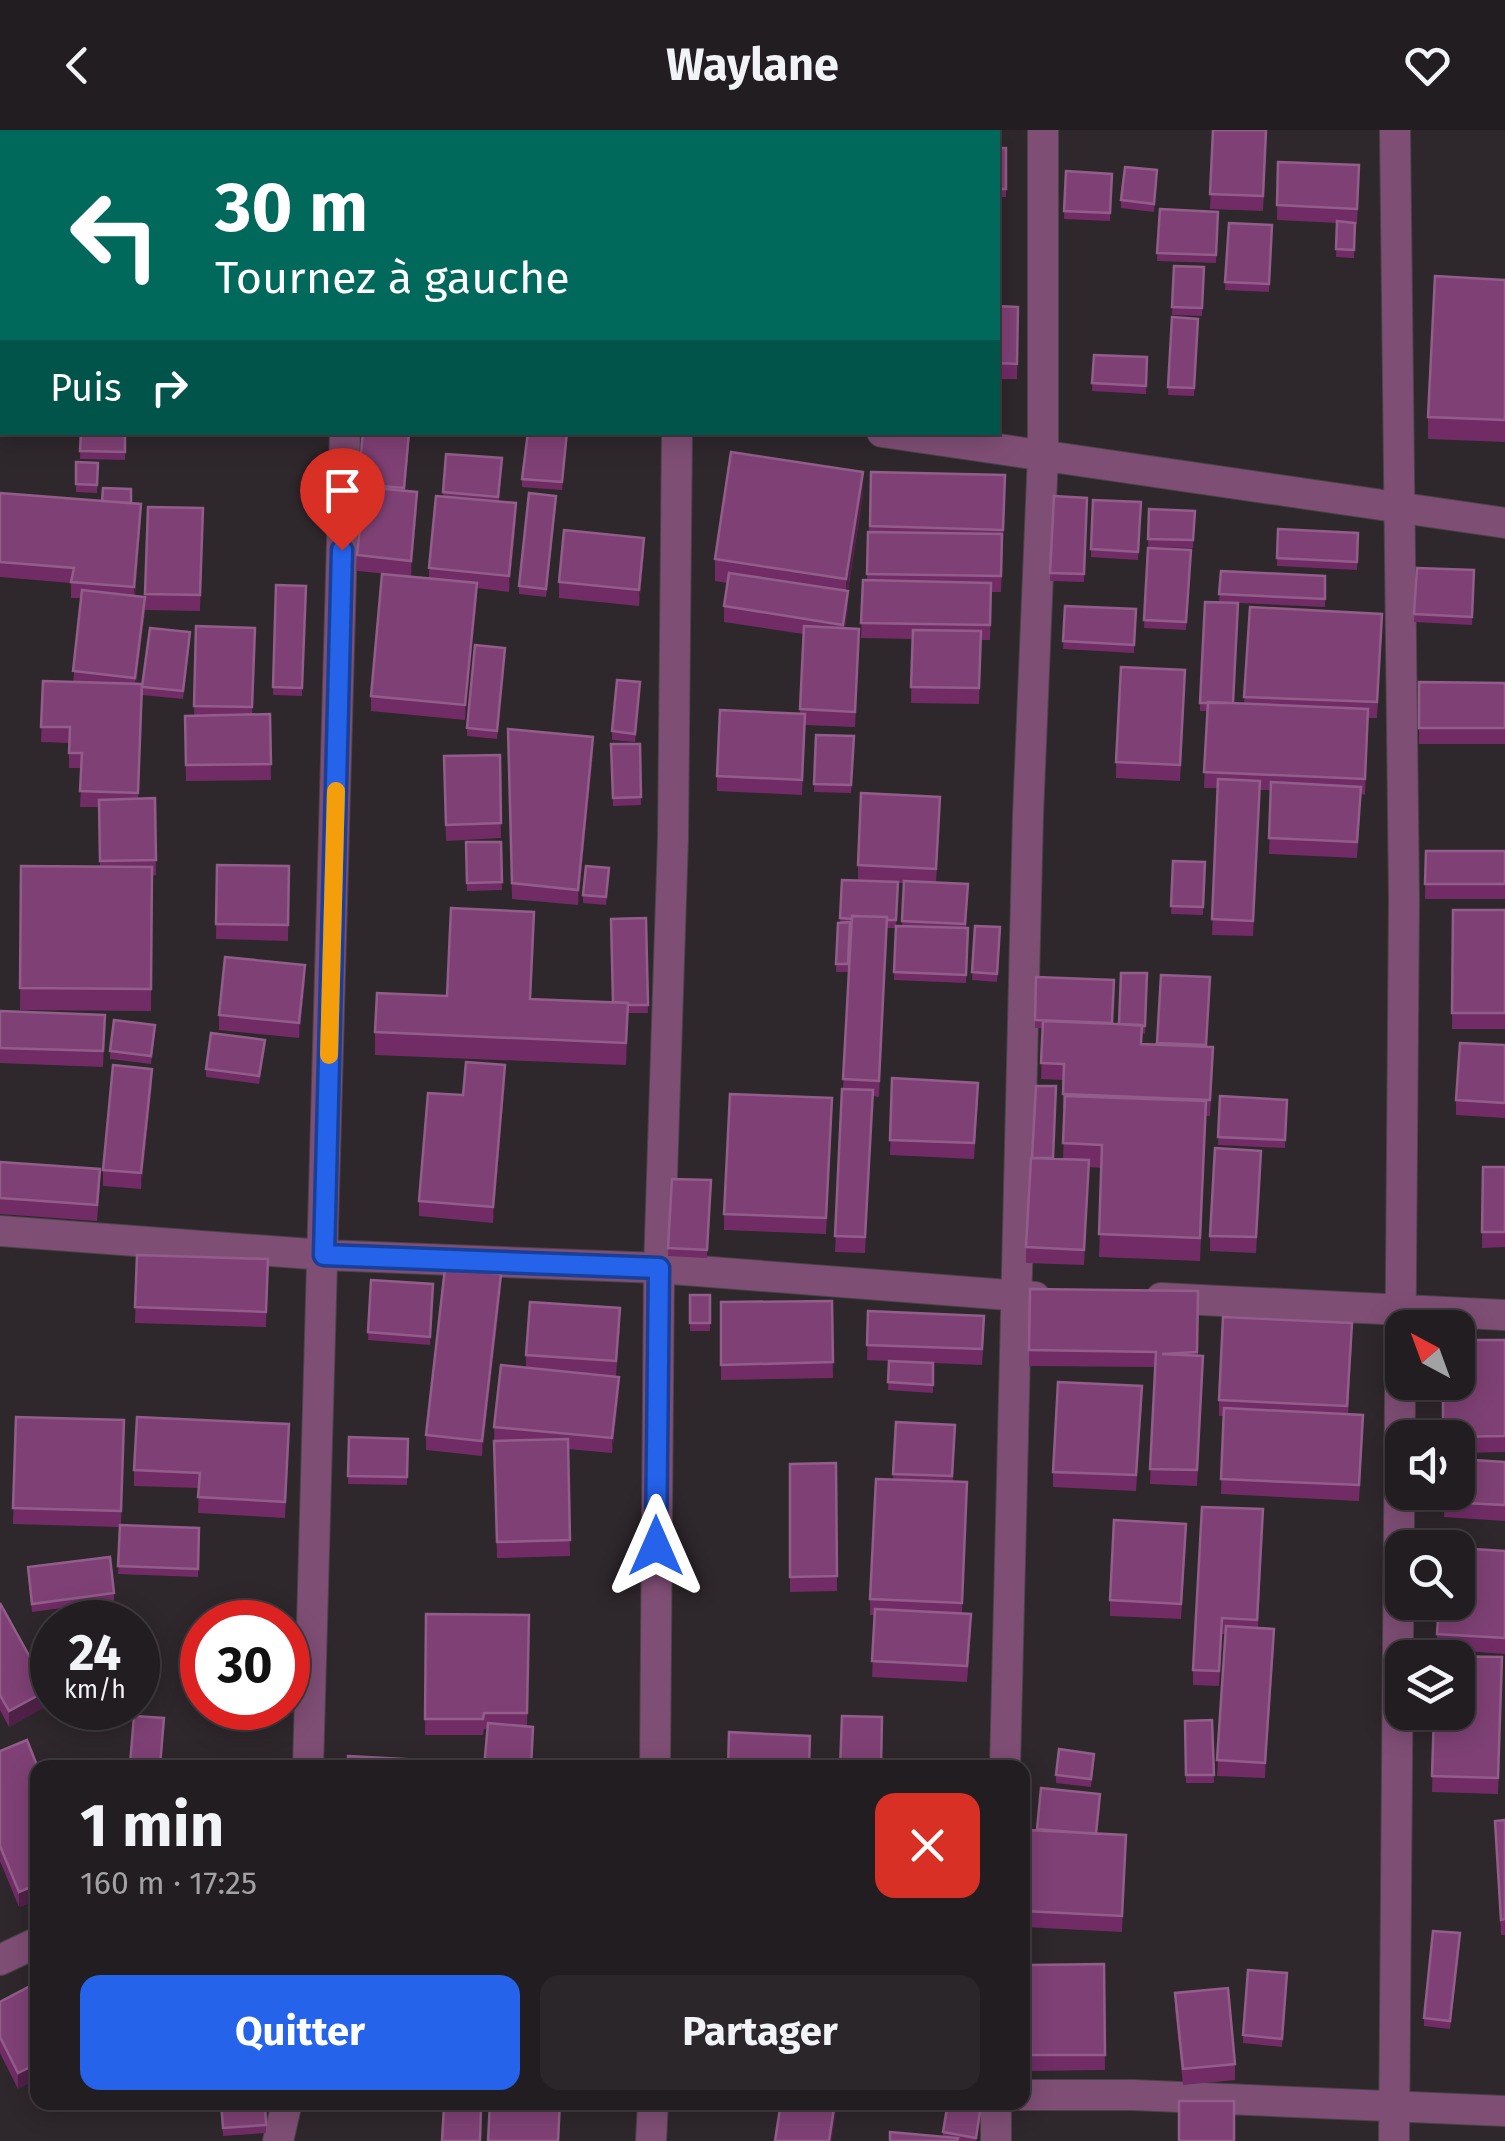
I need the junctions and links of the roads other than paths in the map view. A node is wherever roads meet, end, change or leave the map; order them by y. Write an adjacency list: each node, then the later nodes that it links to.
1 (1043, 130): 6 (street)
2 (1395, 130): 7 (street)
3 (345, 435): 10 (street)
4 (677, 435): 11 (street)
5 (904, 435): 6 (street)
6 (1043, 454): 7 (street); 12 (street)
7 (1397, 506): 8 (street); 16 (street)
8 (1505, 523)
9 (0, 1230): 10 (street)
10 (324, 1255): 11 (street); 20 (street)
11 (659, 1268): 12 (street); 21 (street)
12 (1016, 1297): 13 (street); 22 (street)
13 (1055, 1298)
14 (1132, 1298): 15 (street)
15 (1385, 1310)
16 (1400, 1310)
17 (1475, 1315): 18 (street)
18 (1505, 1316)
19 (1399, 1400): 26 (street)
20 (308, 1760)
21 (655, 1760)
22 (1004, 1760)
23 (30, 1946): 24 (street)
24 (0, 1960)
25 (1030, 2095): 26 (street)
26 (1393, 2106): 30 (street); 34 (street)
27 (285, 2110): 31 (street)
28 (653, 2110): 32 (street)
29 (996, 2110): 33 (street)
30 (1505, 2111)
31 (278, 2141)
32 (651, 2141)
33 (996, 2141)
34 (1394, 2141)

